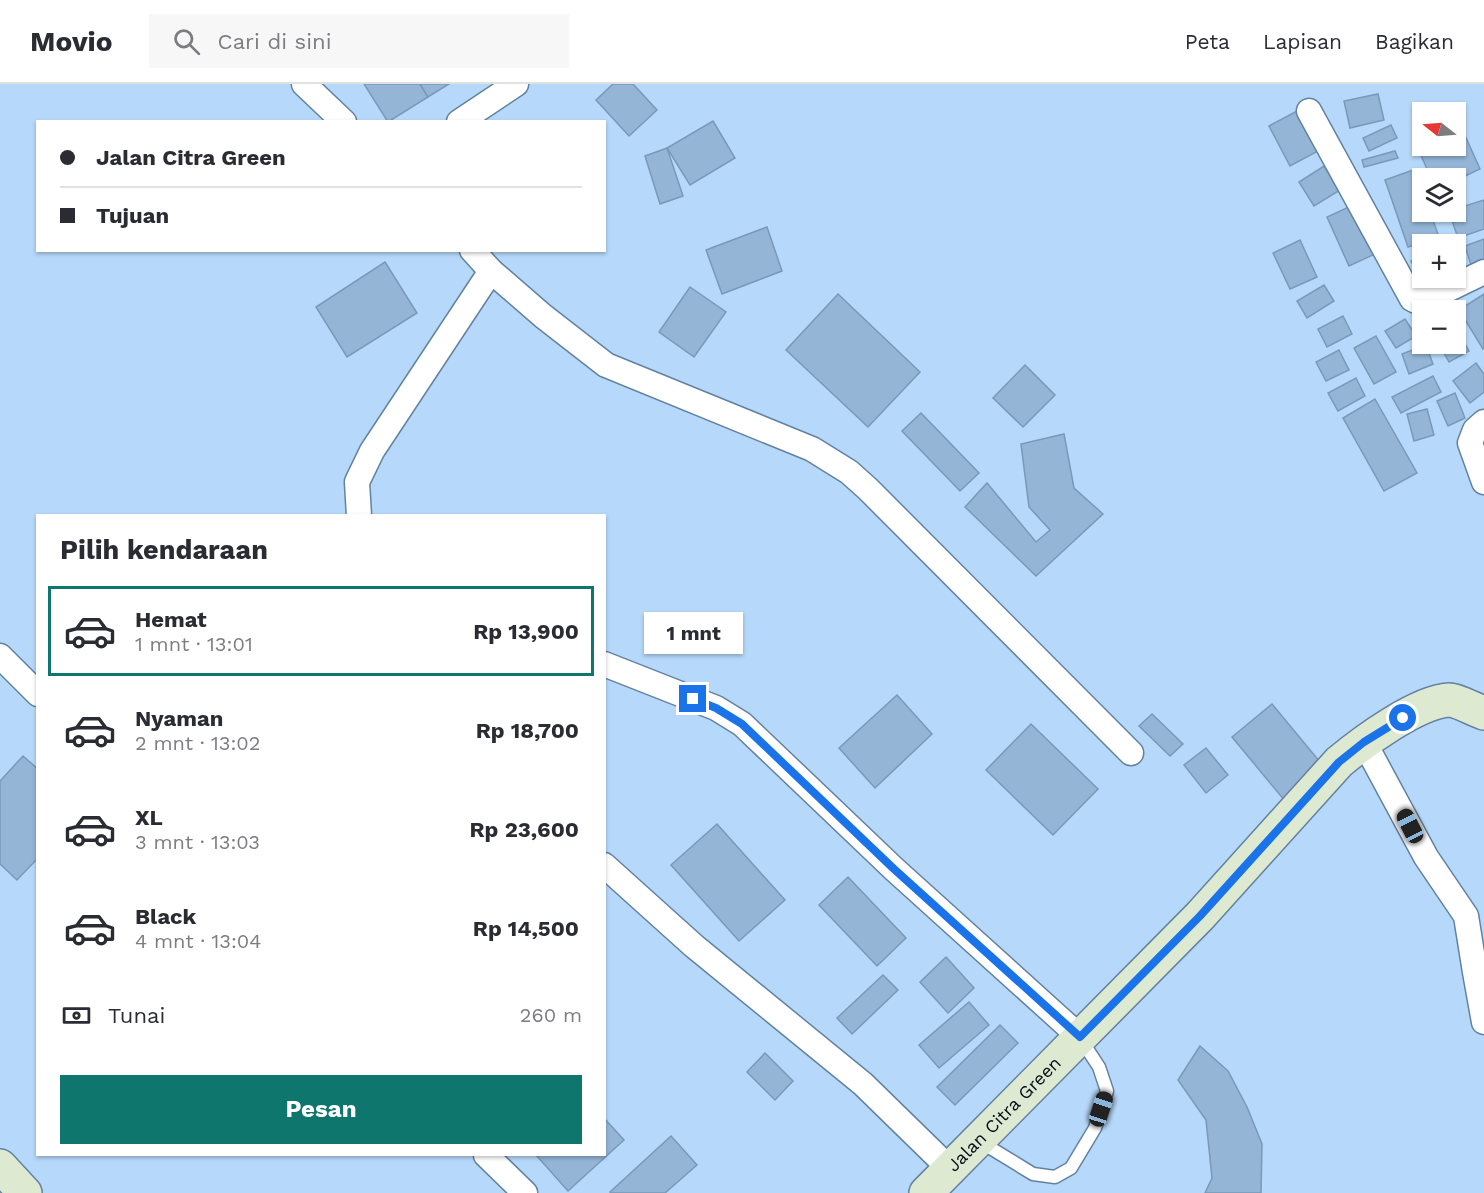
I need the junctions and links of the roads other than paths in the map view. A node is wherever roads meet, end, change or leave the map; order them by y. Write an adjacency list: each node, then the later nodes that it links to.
1 (304, 84): 4 (street)
2 (516, 84): 5 (street)
3 (1309, 111): 8 (street)
4 (342, 120)
5 (462, 120)
6 (474, 252): 7 (street)
7 (491, 271): 11 (street); 17 (street)
8 (1484, 273)
9 (1484, 422): 10 (street)
10 (1484, 482)
11 (359, 514)
12 (0, 656): 14 (street)
13 (606, 664): 20 (street)
14 (36, 692)
15 (1484, 713): 16 (street, Jalan Citra Green)
16 (1364, 742): 19 (street); 20 (street, Jalan Citra Green)
17 (1131, 753)
18 (606, 867): 24 (street)
19 (1484, 1022)
20 (1080, 1037): 21 (street, Jalan Citra Green); 21 (lane)
21 (978, 1140): 24 (street, Jalan Citra Green)
22 (487, 1156): 26 (street)
23 (0, 1166): 25 (street)
24 (950, 1169): 27 (street, Jalan Citra Green)
25 (25, 1193)
26 (525, 1193)
27 (926, 1193)

